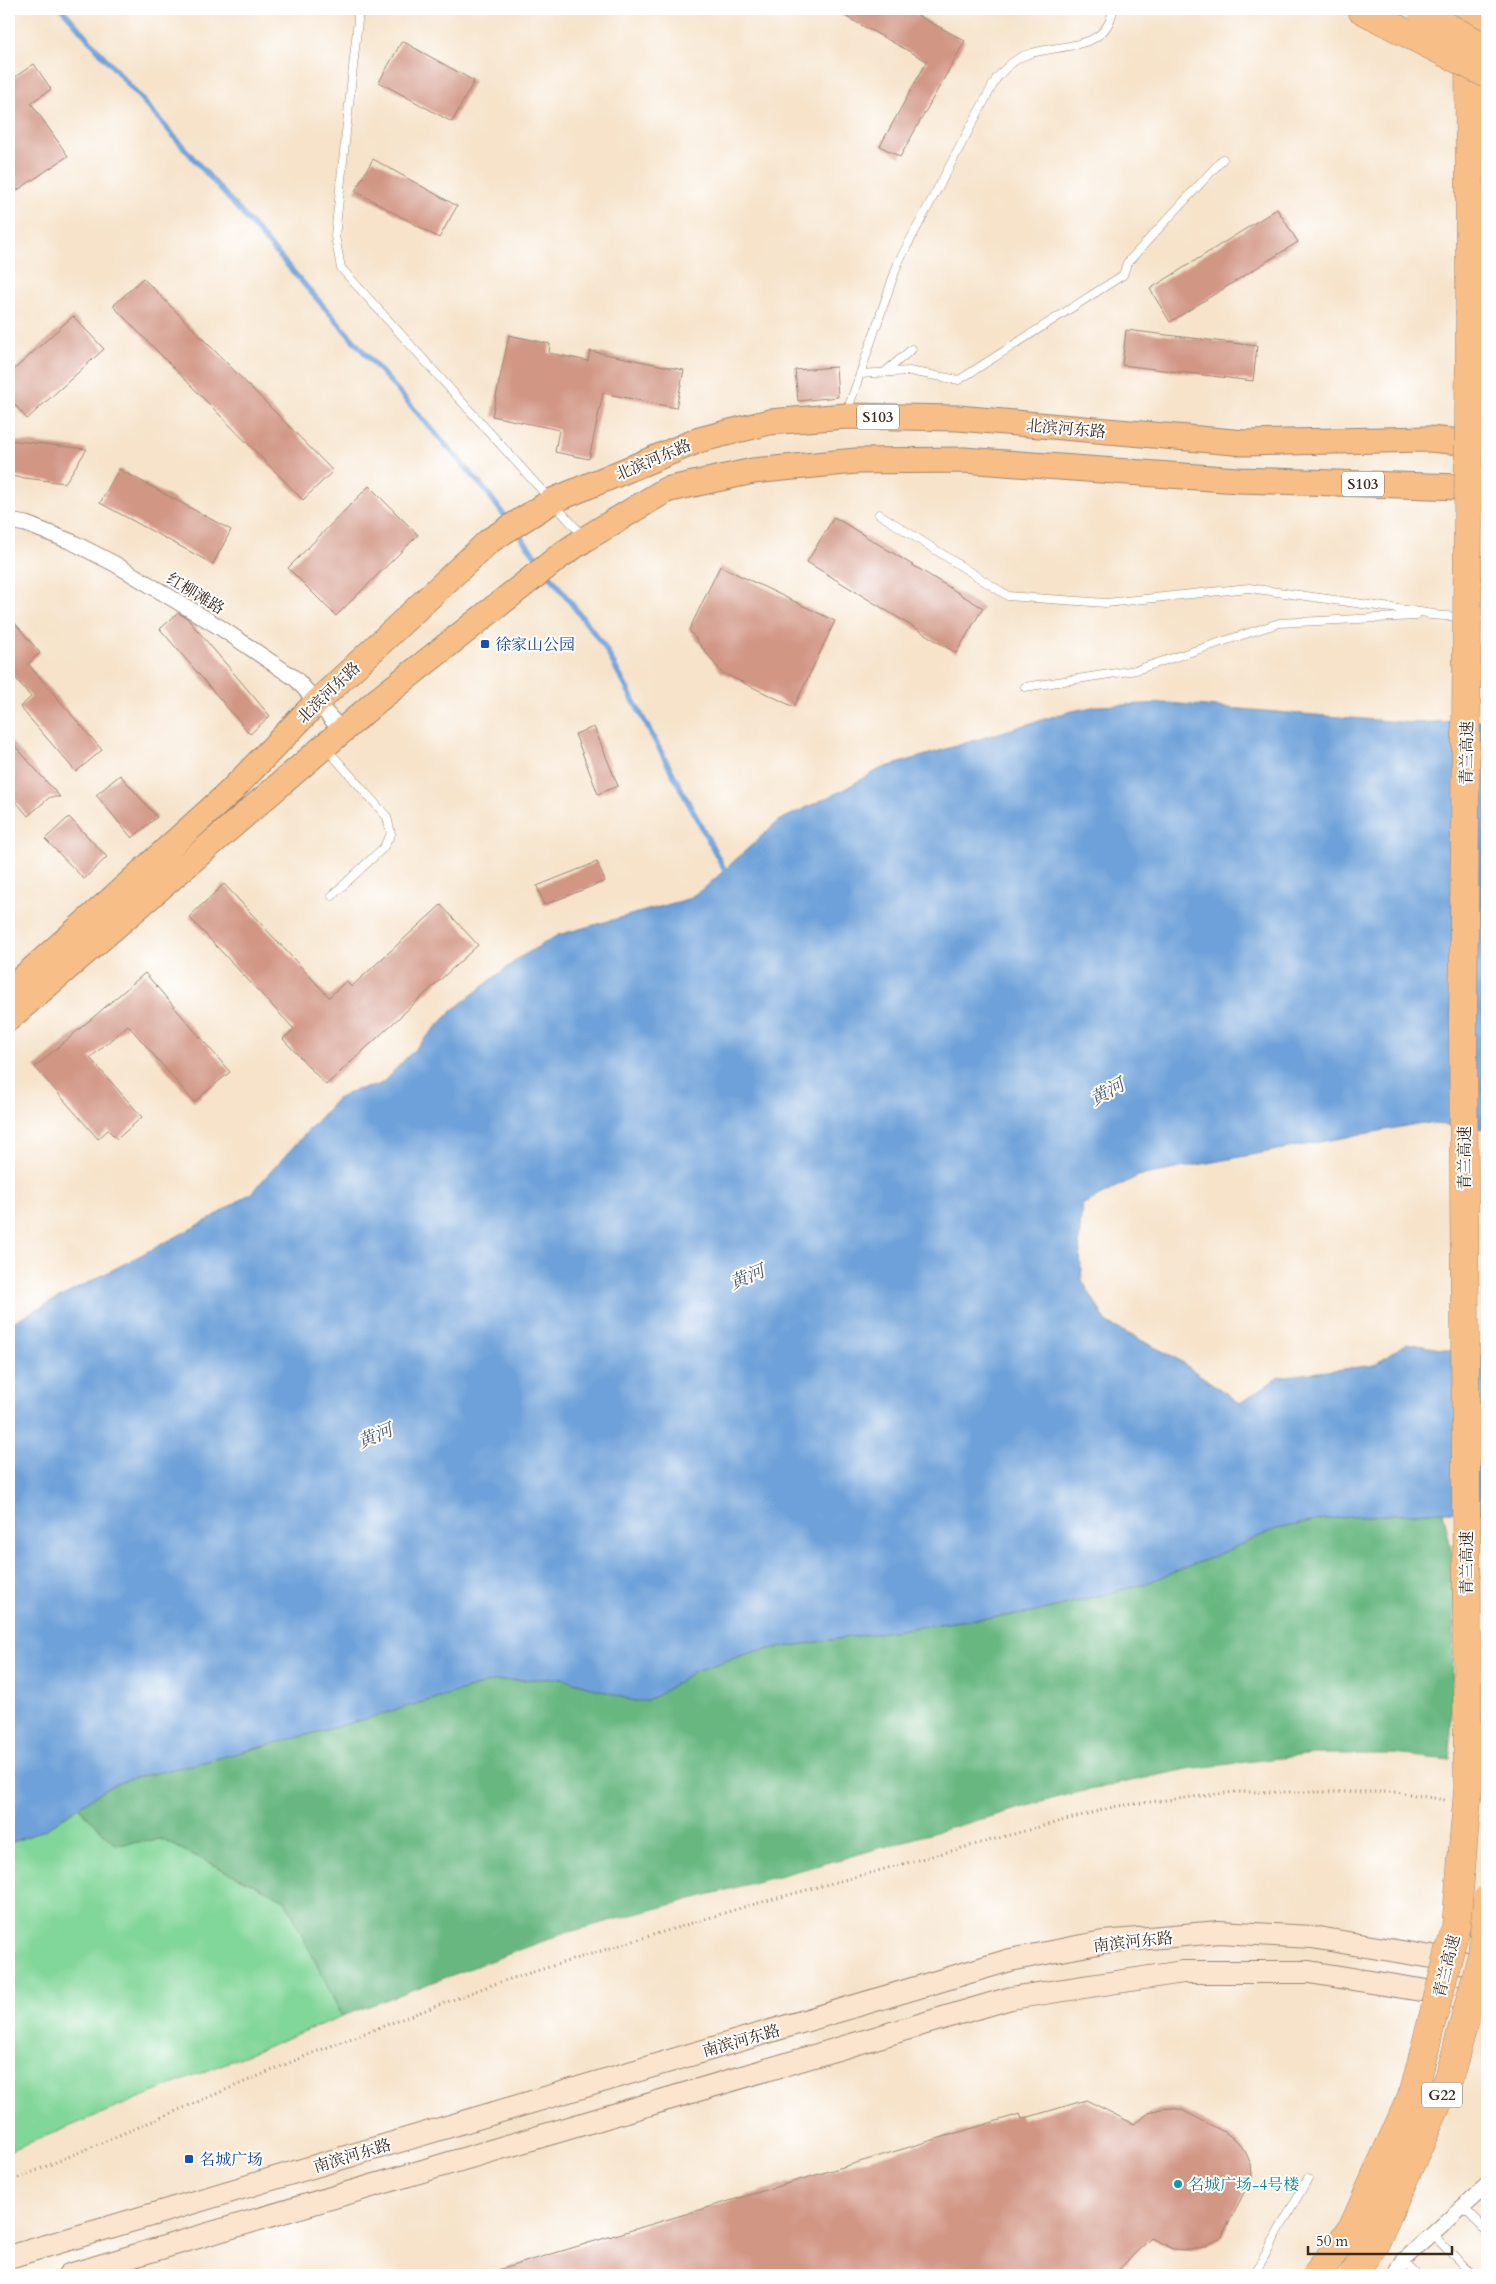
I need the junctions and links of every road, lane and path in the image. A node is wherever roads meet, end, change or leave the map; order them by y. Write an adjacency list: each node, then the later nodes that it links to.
1 (358, 9): 15 (lane)
2 (1113, 9): 11 (lane)
3 (1361, 9): 5 (highway)
4 (1468, 9): 41 (highway, 青兰高速 / G22, bridge)
5 (1416, 20): 6 (highway, bridge); 7 (highway, bridge)
6 (1487, 48)
7 (1487, 74)
8 (1223, 159): 10 (lane)
9 (912, 349): 10 (lane)
10 (885, 372): 11 (lane)
11 (860, 374): 12 (lane)
12 (845, 416): 13 (main road, 北滨河东路 / S103); 15 (main road, 北滨河东路 / S103)
13 (1487, 444)
14 (1487, 491): 18 (main road, S103)
15 (552, 501): 18 (lane); 22 (main road, 北滨河东路 / S103)
16 (879, 514): 19 (lane)
17 (9, 521): 22 (street, 红柳滩路)
18 (585, 539): 23 (main road)
19 (1434, 614): 20 (lane); 21 (lane)
20 (1487, 619)
21 (1025, 688)
22 (317, 702): 23 (street, 红柳滩路); 25 (main road, 北滨河东路)
23 (333, 738): 24 (lane); 26 (main road)
24 (332, 896)
25 (9, 990)
26 (9, 1018)
27 (1451, 1801): 32 (path)
28 (1487, 1899): 42 (highway, 青兰高速 / G22, bridge)
29 (1487, 1970): 37 (main road, 南滨河东路)
30 (1487, 2006): 39 (main road)
31 (1308, 2178): 40 (lane)
32 (9, 2182)
33 (1487, 2185): 34 (street)
34 (1462, 2207): 35 (lane); 36 (street)
35 (1487, 2232)
36 (1432, 2234): 38 (street); 45 (lane)
37 (9, 2257)
38 (1403, 2261): 43 (street); 44 (lane)
39 (69, 2275)
40 (1254, 2275)
41 (1316, 2275)
42 (1353, 2275)
43 (1396, 2275)
44 (1417, 2275)
45 (1473, 2275)

